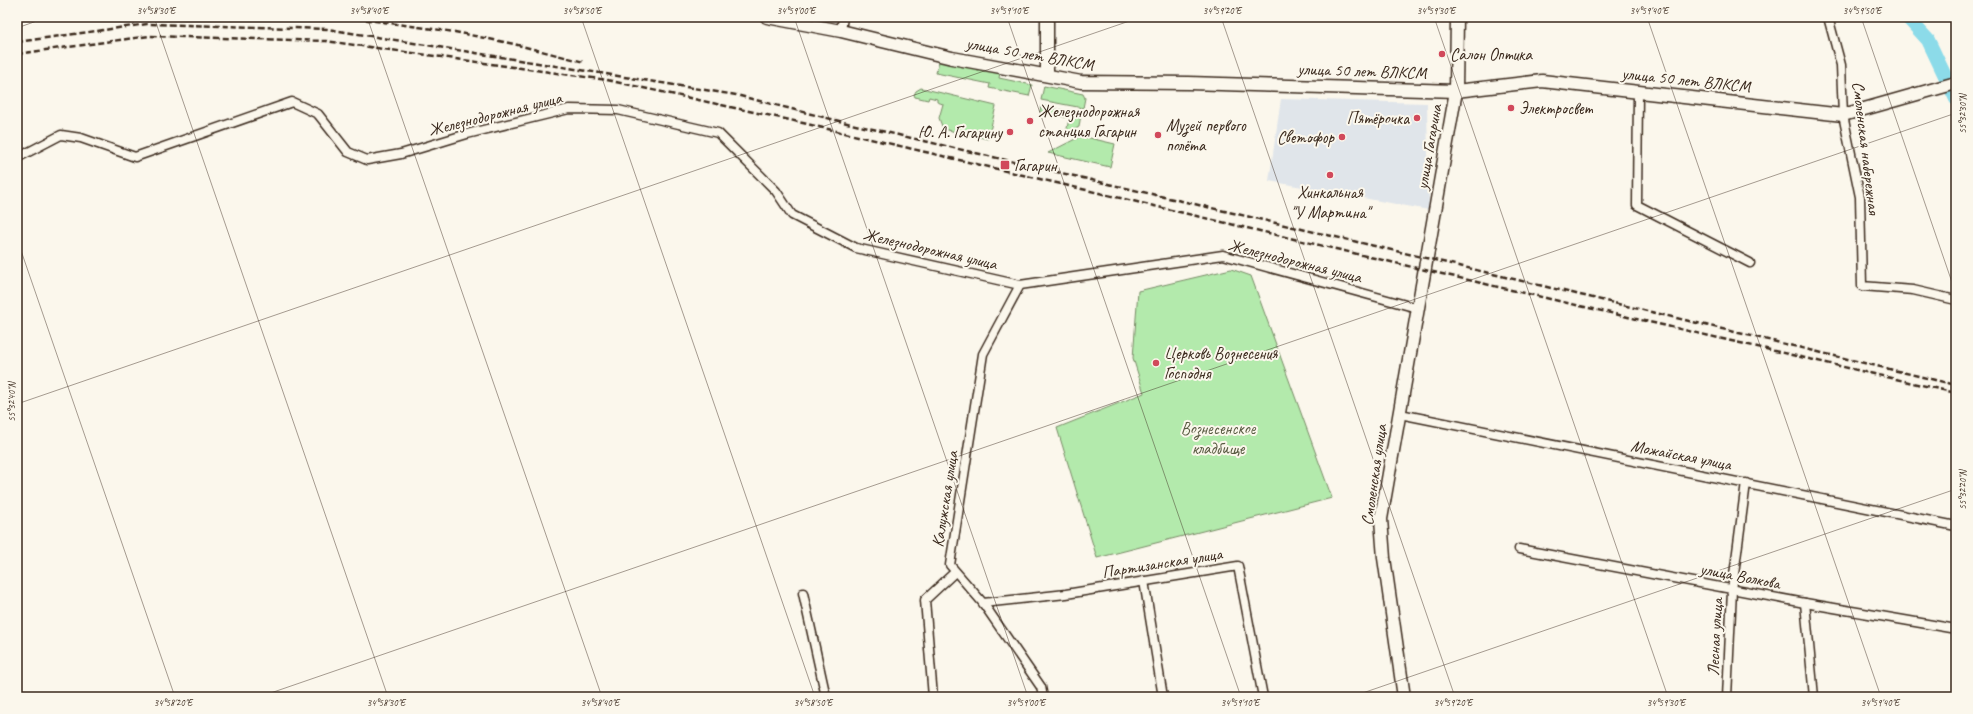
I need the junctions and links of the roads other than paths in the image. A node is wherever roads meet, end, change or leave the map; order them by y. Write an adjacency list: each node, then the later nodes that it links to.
1 (767, 17): 6 (main road, улица 50 лет ВЛКСМ)
2 (843, 17): 6 (street)
3 (1047, 17): 7 (main road)
4 (1456, 17): 9 (main road, улица Гагарина)
5 (1828, 17): 11 (street, Смоленская набережная)
6 (841, 31): 7 (main road, улица 50 лет ВЛКСМ)
7 (1047, 75): 9 (main road, улица 50 лет ВЛКСМ)
8 (1956, 83): 11 (main road, улица 50 лет ВЛКСМ)
9 (1456, 91): 10 (main road, улица 50 лет ВЛКСМ); 13 (main road, улица Гагарина)
10 (1638, 92): 11 (main road, улица 50 лет ВЛКСМ); 14 (street)
11 (1843, 115): 16 (street, Смоленская набережная)
12 (17, 158): 15 (street, Железнодорожная улица)
13 (1426, 258): 17 (main road, Смоленская улица)
14 (1750, 263)
15 (1020, 285): 17 (street, Железнодорожная улица); 22 (street, Калужская улица)
16 (1956, 300)
17 (1417, 308): 18 (main road, Смоленская улица)
18 (1400, 414): 19 (street, Можайская улица); 34 (main road, Смоленская улица)
19 (1746, 483): 20 (street, Можайская улица); 24 (street, Лесная улица)
20 (1956, 526)
21 (1519, 549): 24 (street, улица Волкова)
22 (955, 572): 26 (street, Калужская улица); 30 (street)
23 (1144, 581): 26 (street, Партизанская улица); 32 (street); 33 (street, Партизанская улица)
24 (1732, 590): 27 (street, улица Волкова); 35 (street, Лесная улица)
25 (803, 593): 29 (street)
26 (983, 603): 31 (street, Калужская улица)
27 (1805, 603): 28 (street, улица Волкова); 36 (street)
28 (1956, 629)
29 (826, 697)
30 (933, 697)
31 (1043, 697)
32 (1163, 697)
33 (1263, 697)
34 (1404, 697)
35 (1727, 697)
36 (1814, 697)

